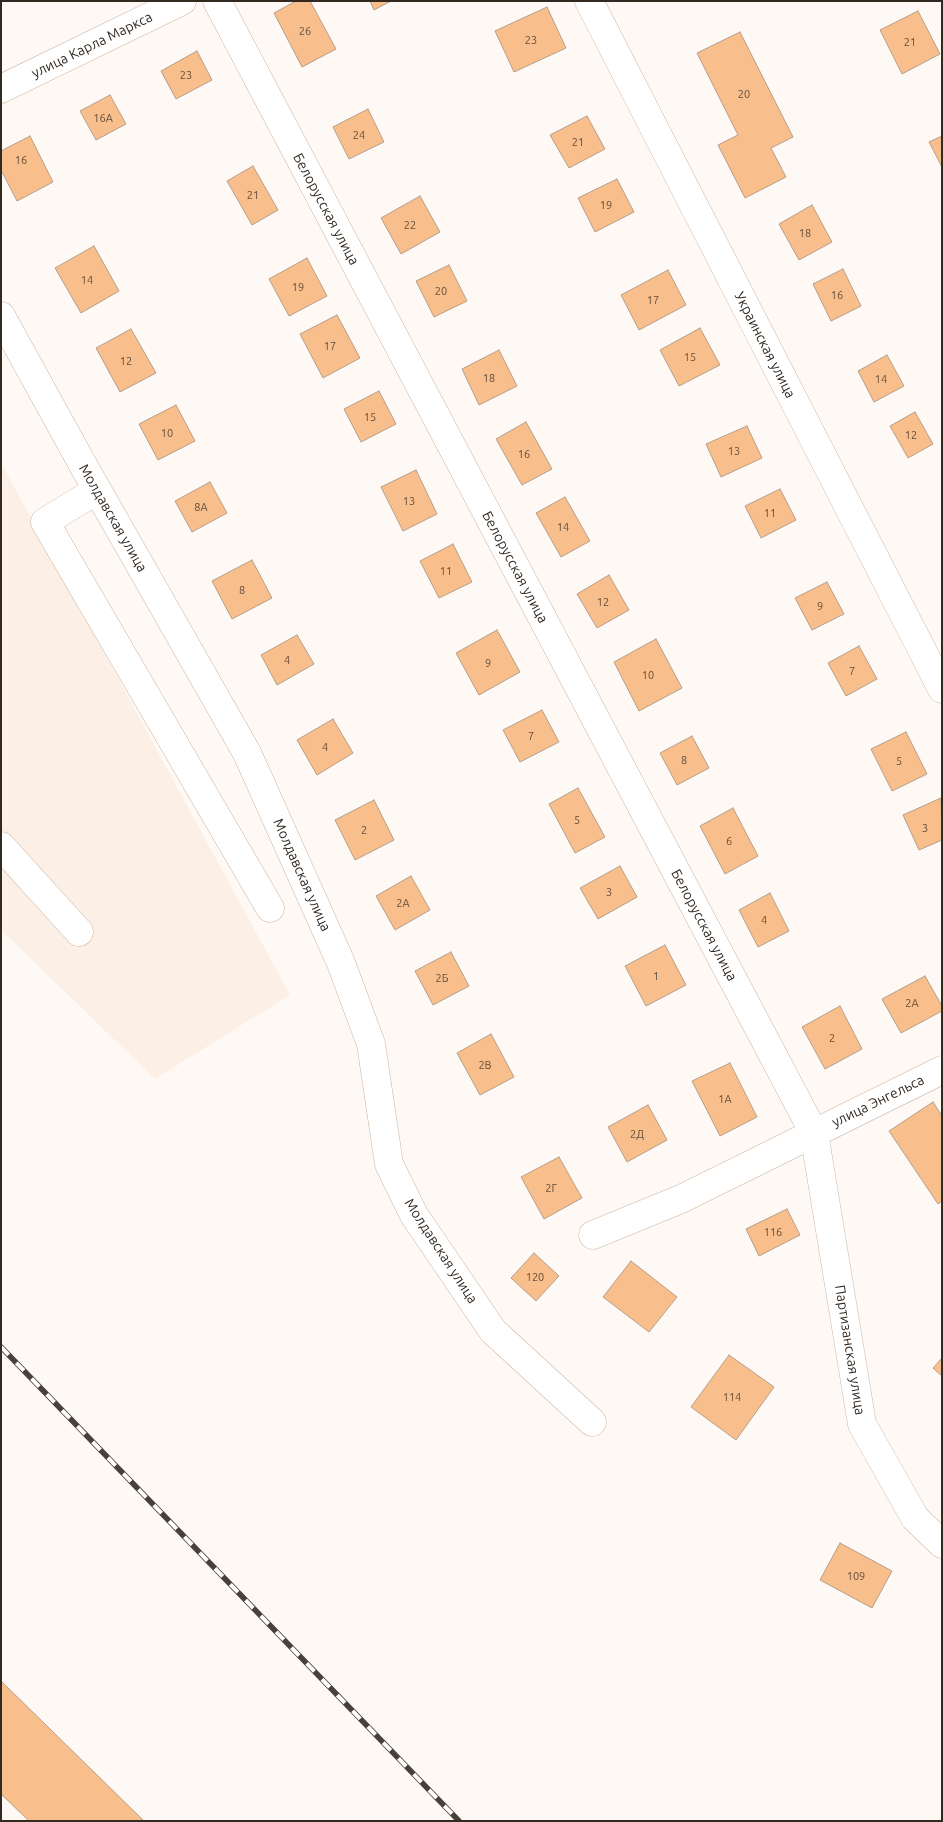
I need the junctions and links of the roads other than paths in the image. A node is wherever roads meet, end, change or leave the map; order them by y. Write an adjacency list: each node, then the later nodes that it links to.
1 (182, 1): 4 (street, улица Карла Маркса)
2 (217, 1): 12 (street, Белорусская улица)
3 (589, 1): 7 (street, Украинская улица)
4 (1, 89)
5 (1, 316): 6 (street, Молдавская улица)
6 (97, 490): 9 (street); 14 (street, Молдавская улица)
7 (942, 689)
8 (1, 846): 10 (street)
9 (270, 908)
10 (79, 932)
11 (942, 1070): 12 (street, улица Энгельса)
12 (814, 1133): 13 (street, улица Энгельса); 15 (street, Партизанская улица)
13 (593, 1235)
14 (592, 1422)
15 (942, 1544)

